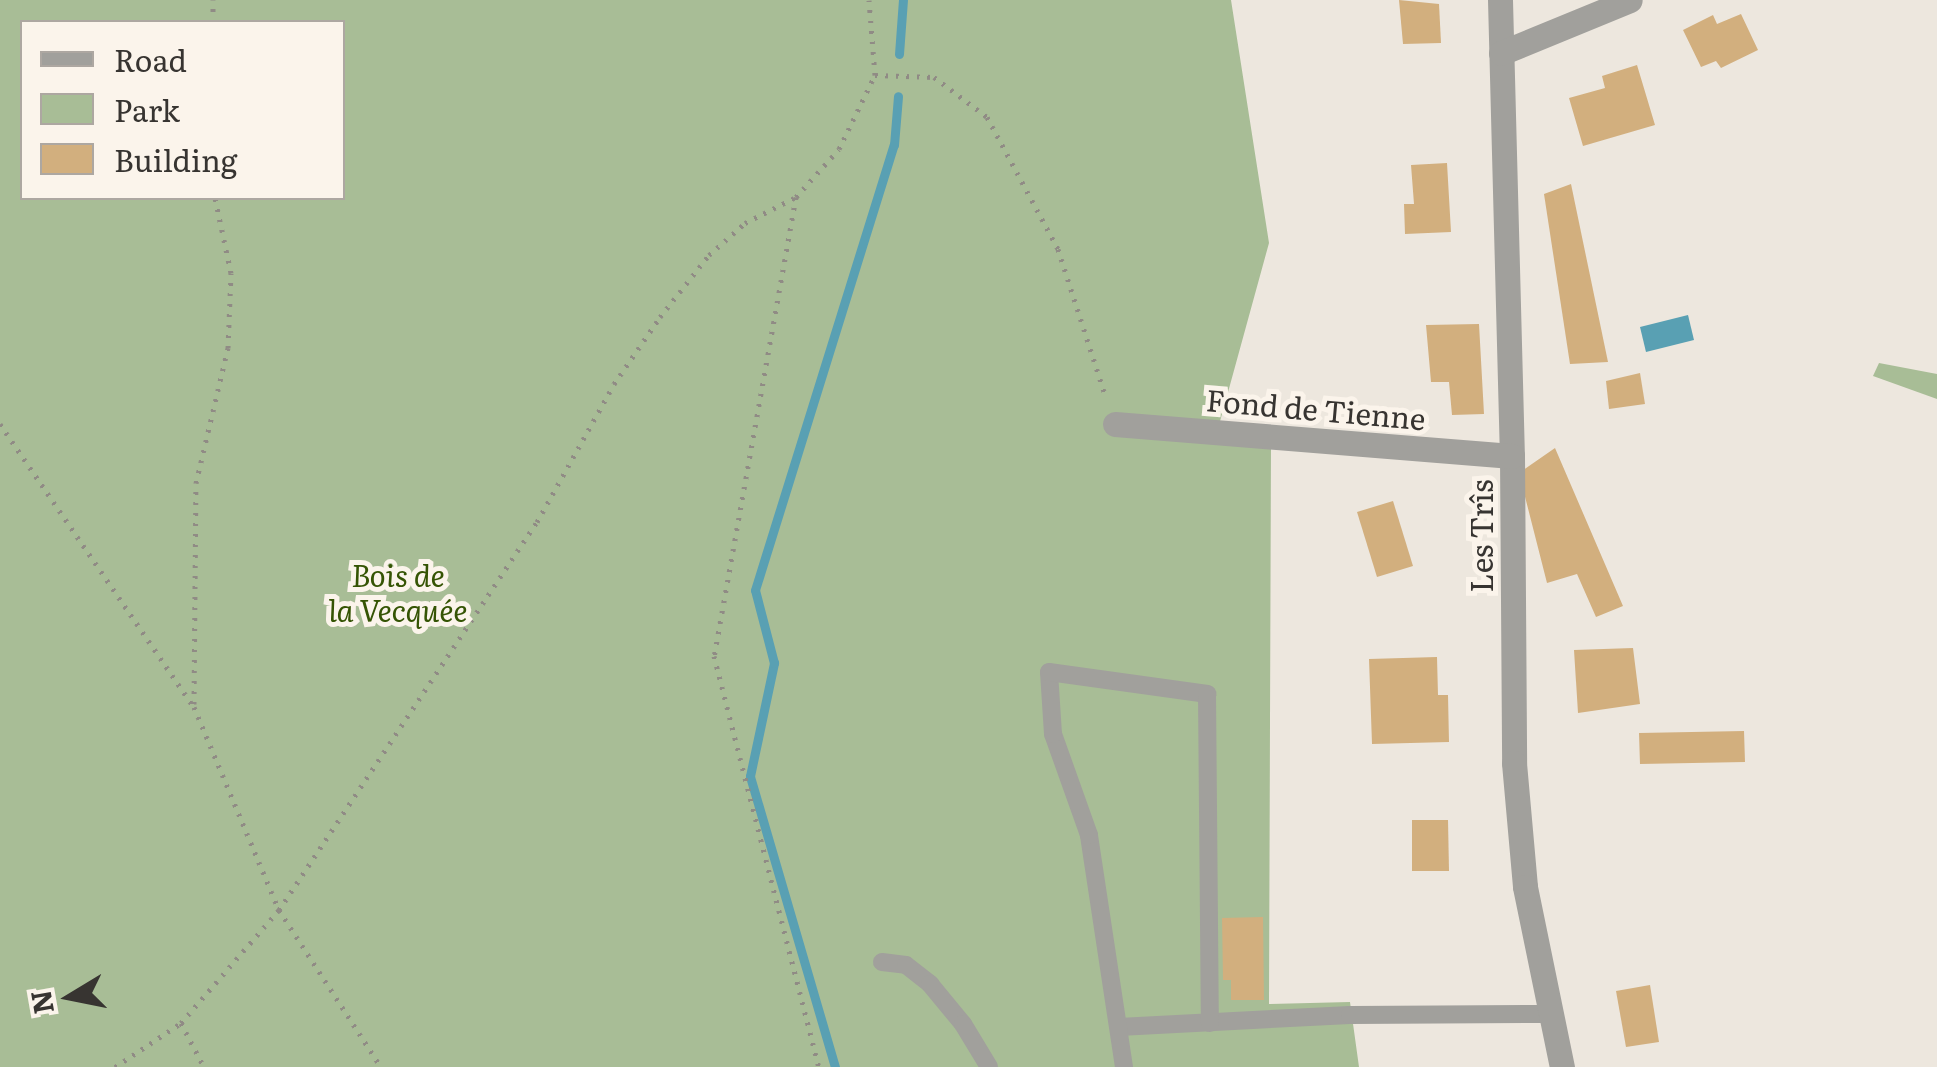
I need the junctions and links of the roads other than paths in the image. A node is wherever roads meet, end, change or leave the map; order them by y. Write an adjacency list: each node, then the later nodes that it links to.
1 (1500, 0): 3 (street, Les Trîs)
2 (1630, 0): 3 (street)
3 (1501, 52): 5 (street, Les Trîs)
4 (1115, 424): 5 (street, Fond de Tienne)
5 (1512, 456): 7 (street, Les Trîs)
6 (882, 962): 10 (lane)
7 (1548, 1014): 8 (lane); 12 (street, Les Trîs)
8 (1210, 1024): 9 (lane); 9 (lane)
9 (1119, 1027): 11 (lane)
10 (989, 1067)
11 (1124, 1067)
12 (1562, 1067)

